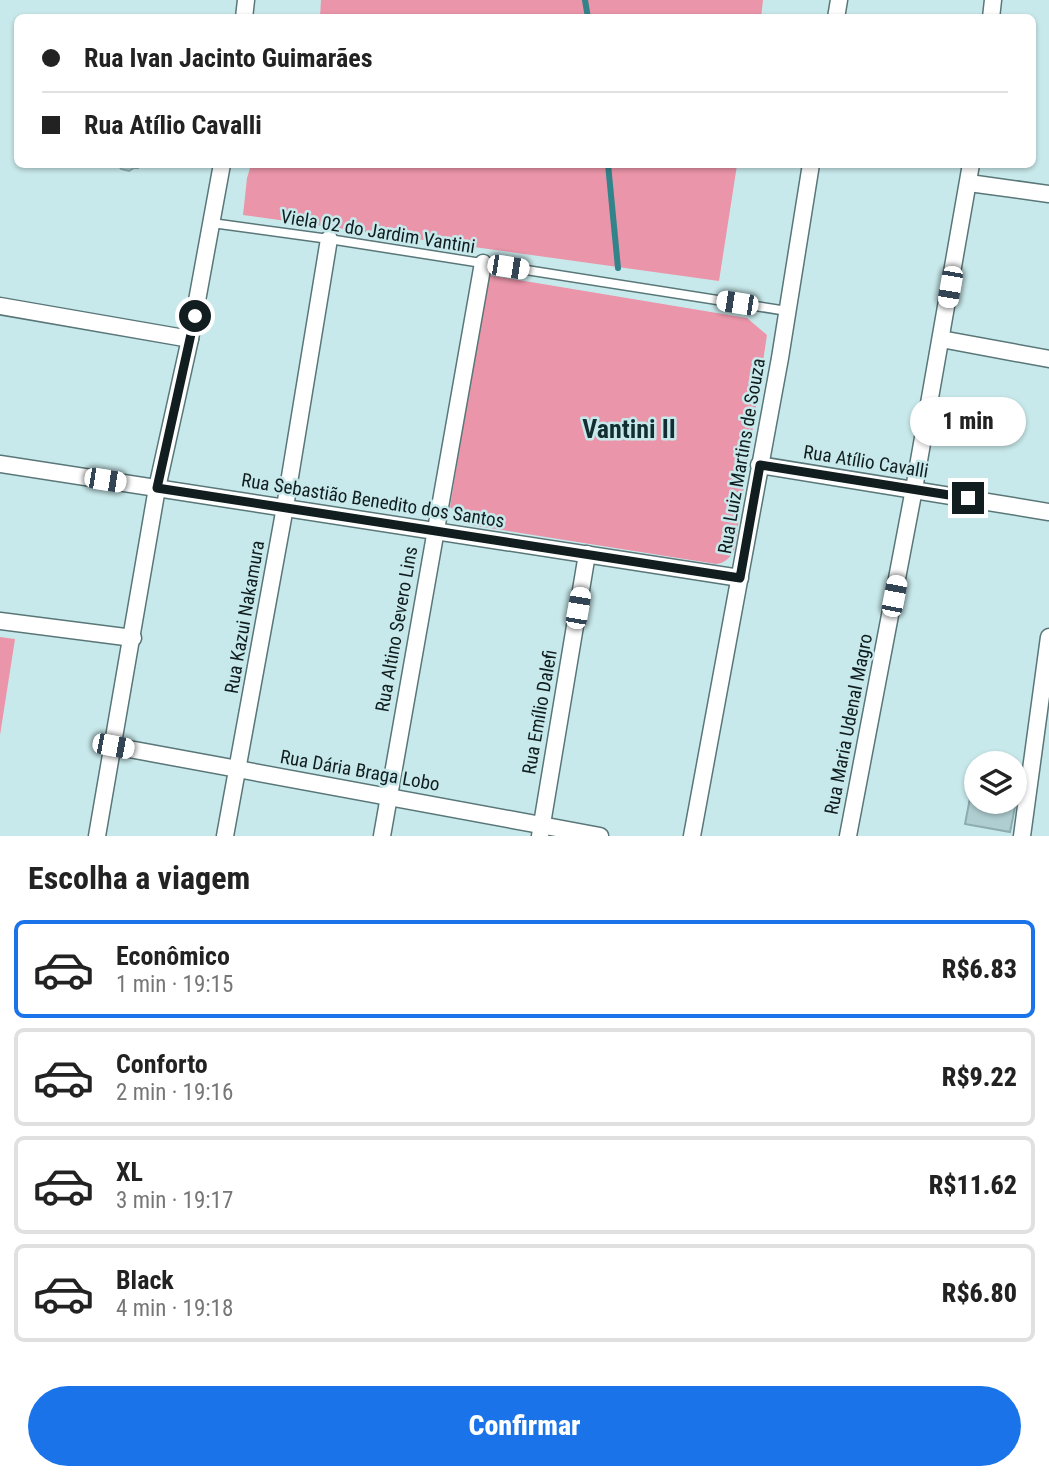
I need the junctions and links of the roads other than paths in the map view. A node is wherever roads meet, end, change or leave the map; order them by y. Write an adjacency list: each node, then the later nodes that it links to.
1 (221, 168): 6 (street)
2 (810, 168): 10 (street, Rua Luiz Martins de Souza)
3 (971, 168): 4 (street, Rua Maria Udenal Magro)
4 (969, 183): 5 (street); 12 (street, Rua Maria Udenal Magro)
5 (1049, 194)
6 (212, 223): 7 (lane, Viela 02 do Jardim Vantini); 11 (street)
7 (329, 239): 8 (lane, Viela 02 do Jardim Vantini); 18 (street, Rua Kazui Nakamura)
8 (482, 263): 10 (lane, Viela 02 do Jardim Vantini); 20 (street, Rua Altino Severo Lins)
9 (0, 306): 11 (street)
10 (787, 311): 15 (street, Rua Luiz Martins de Souza)
11 (190, 339): 16 (street)
12 (941, 339): 13 (street); 17 (street, Rua Maria Udenal Magro)
13 (1049, 359)
14 (0, 464): 16 (street, Rua Sebastião Benedito dos Santos)
15 (760, 465): 17 (street, Rua Atílio Cavalli); 22 (street, Rua Luiz Martins de Souza)
16 (157, 488): 18 (street, Rua Sebastião Benedito dos Santos); 25 (street)
17 (914, 489): 19 (street, Rua Atílio Cavalli); 35 (street, Rua Maria Udenal Magro)
18 (285, 507): 20 (street, Rua Sebastião Benedito dos Santos); 27 (street, Rua Kazui Nakamura)
19 (1049, 512)
20 (434, 530): 21 (street, Rua Sebastião Benedito dos Santos); 28 (street, Rua Altino Severo Lins)
21 (587, 554): 22 (street, Rua Sebastião Benedito dos Santos); 29 (street, Rua Emílio Dalefi)
22 (740, 578): 34 (street, Rua Luiz Martins de Souza)
23 (0, 621): 25 (street)
24 (1049, 637): 36 (street)
25 (133, 638): 26 (street)
26 (113, 746): 27 (street, Rua Dária Braga Lobo); 30 (street)
27 (238, 769): 28 (street, Rua Dária Braga Lobo); 31 (street, Rua Kazui Nakamura)
28 (389, 797): 29 (street, Rua Dária Braga Lobo); 32 (street, Rua Altino Severo Lins)
29 (541, 830): 33 (street, Rua Dária Braga Lobo)
30 (97, 836)
31 (225, 836)
32 (382, 836)
33 (600, 836)
34 (692, 836)
35 (848, 836)
36 (1022, 836)

